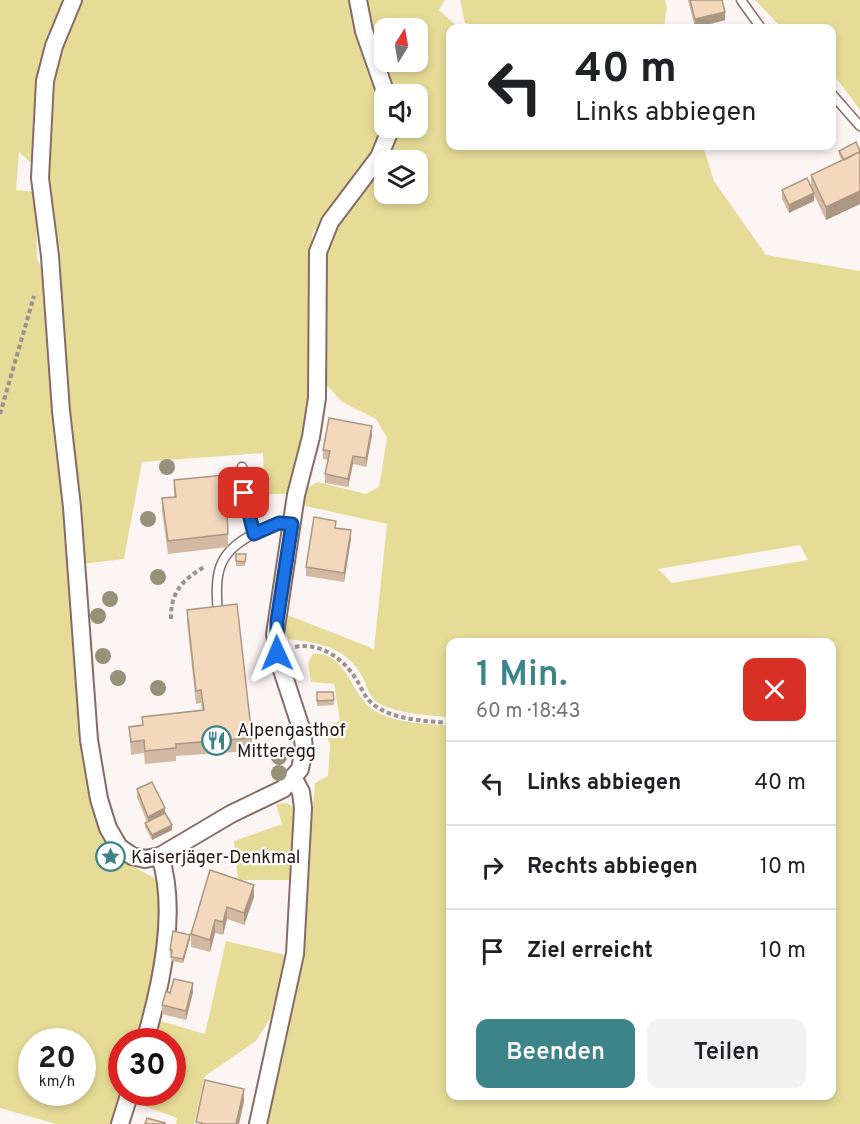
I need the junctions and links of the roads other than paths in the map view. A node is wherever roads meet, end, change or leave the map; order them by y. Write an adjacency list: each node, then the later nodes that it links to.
1 (72, 0): 14 (street)
2 (358, 0): 5 (street)
3 (741, 0): 4 (lane)
4 (758, 24)
5 (383, 84)
6 (836, 99): 7 (lane)
7 (860, 126)
8 (387, 138): 10 (street)
9 (242, 467): 11 (lane)
10 (292, 524): 11 (lane); 13 (street)
11 (254, 534): 12 (lane)
12 (218, 615)
13 (294, 779): 14 (street); 18 (street)
14 (160, 856): 15 (street)
15 (148, 1028)
16 (126, 1106): 17 (street)
17 (120, 1124)
18 (258, 1124)

